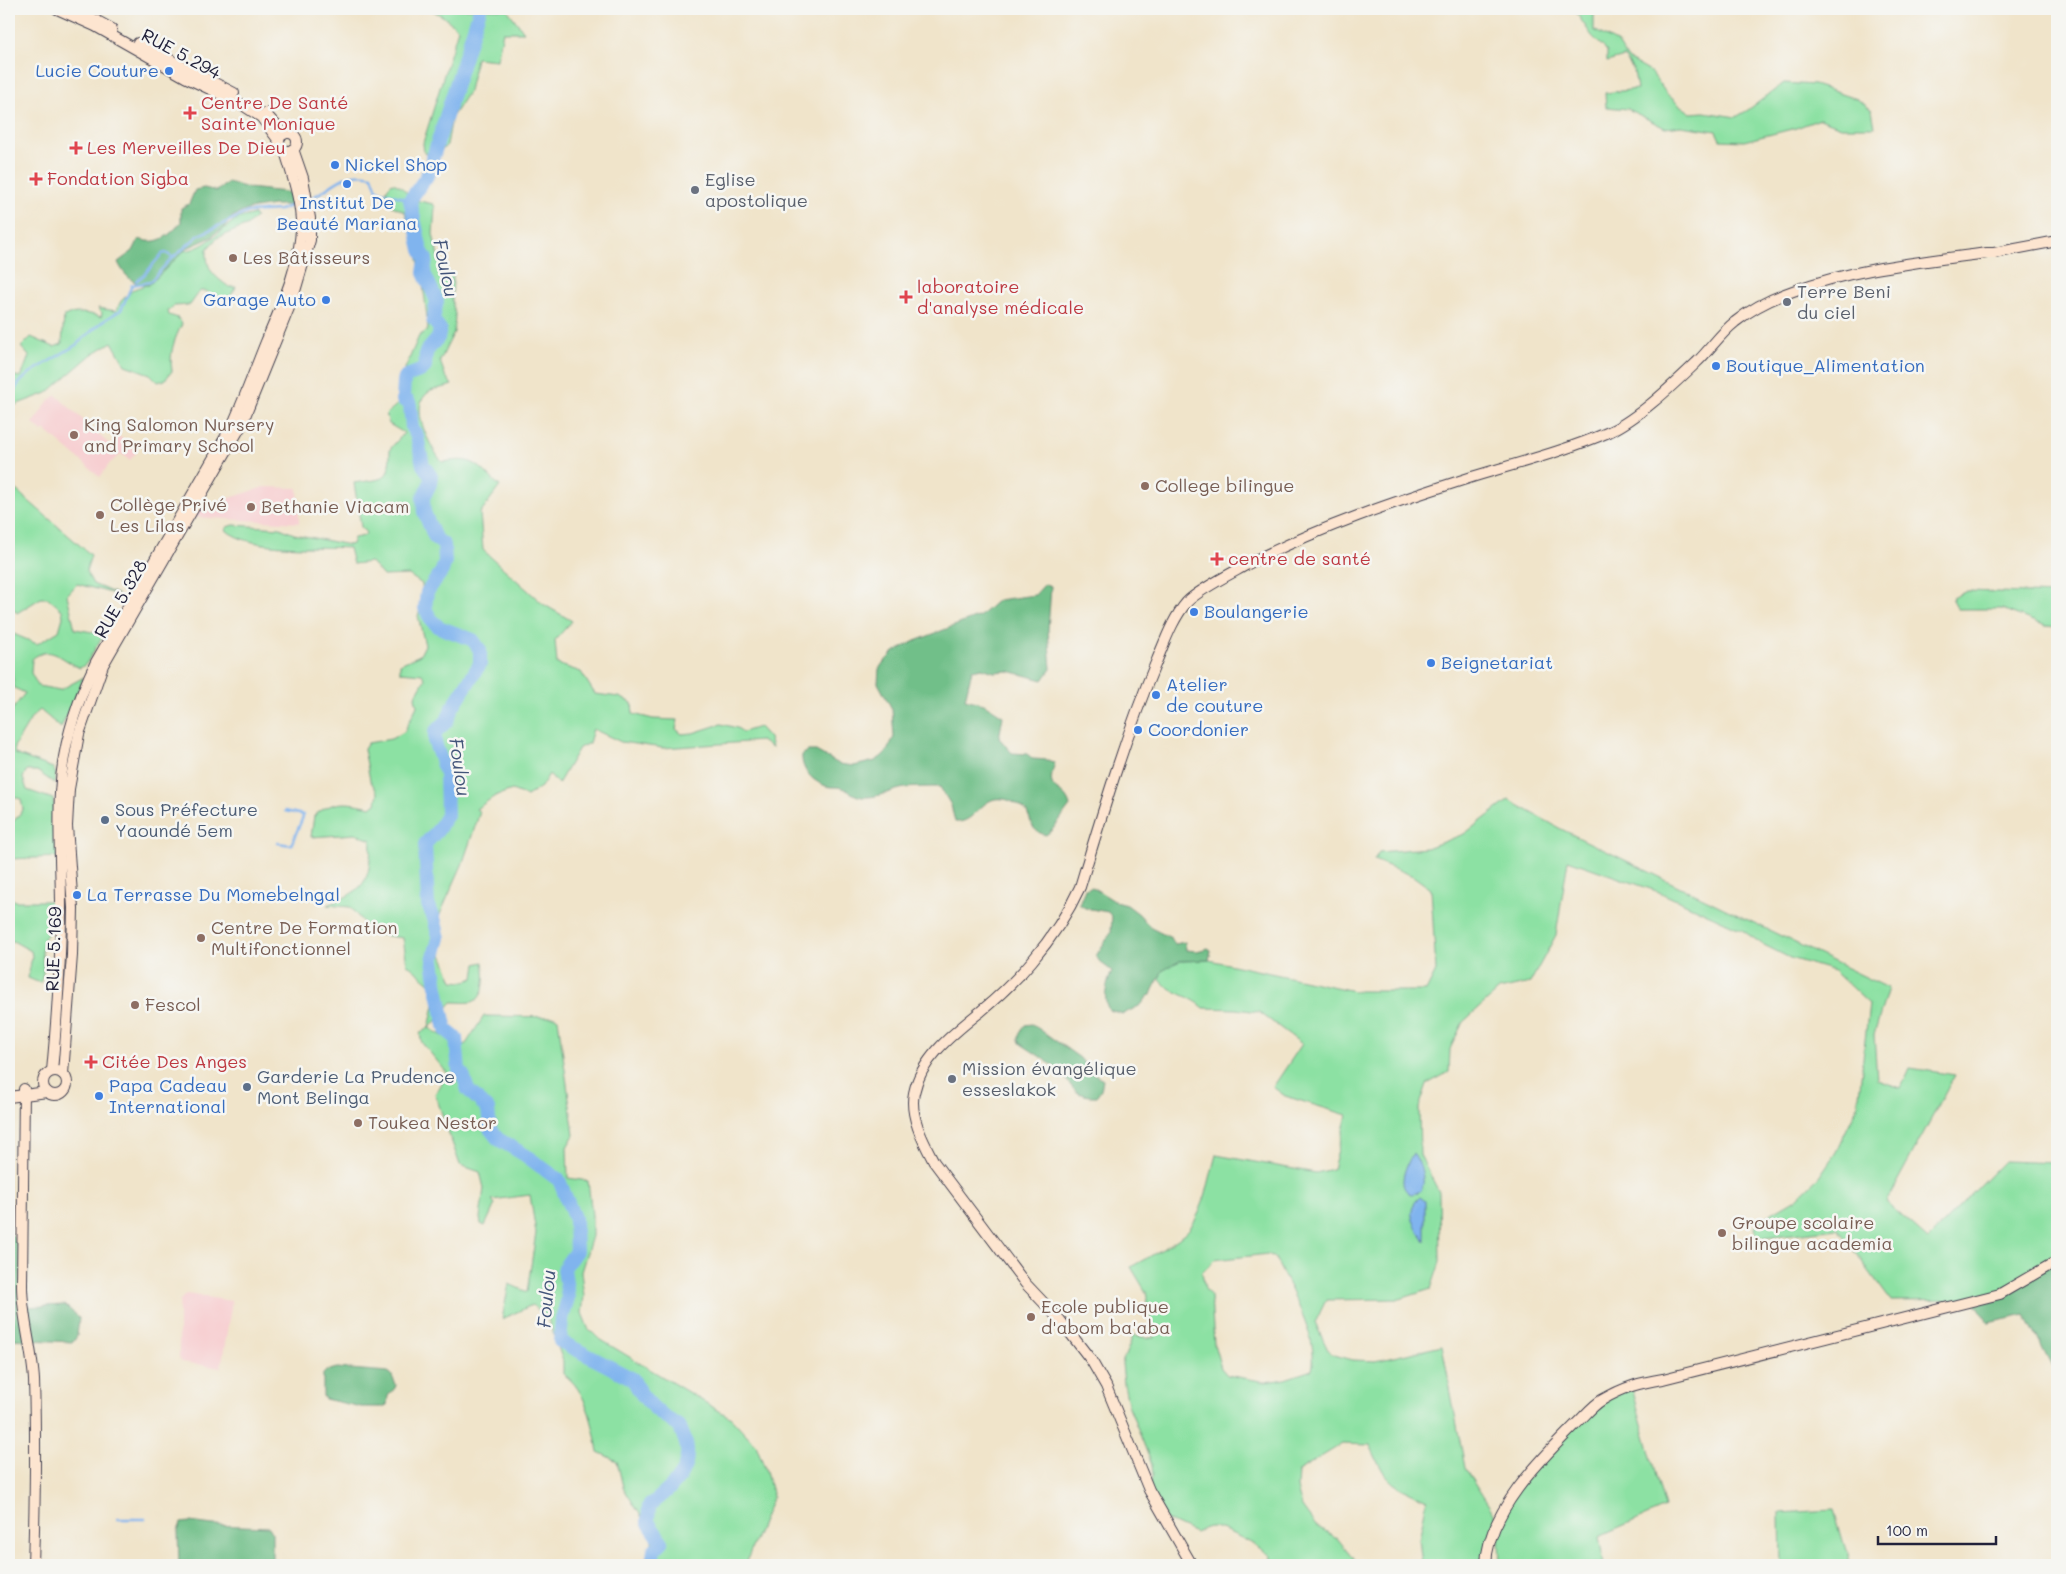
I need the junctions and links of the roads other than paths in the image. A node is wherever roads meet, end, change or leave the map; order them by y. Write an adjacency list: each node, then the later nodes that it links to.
1 (57, 9): 3 (street, RUE 5.294)
2 (75, 9): 3 (street, RUE 5.294)
3 (281, 138): 4 (street); 4 (street)
4 (289, 150): 6 (street, RUE 5.328)
5 (2057, 241): 15 (street)
6 (63, 825): 7 (street, RUE 5.169); 8 (street, RUE 5.169)
7 (52, 1071): 8 (street); 9 (street)
8 (62, 1074): 9 (street)
9 (45, 1089): 11 (street)
10 (9, 1091): 11 (street)
11 (24, 1092): 12 (street); 14 (street)
12 (9, 1097)
13 (2057, 1261): 16 (street)
14 (33, 1565)
15 (1192, 1565)
16 (1486, 1565)

